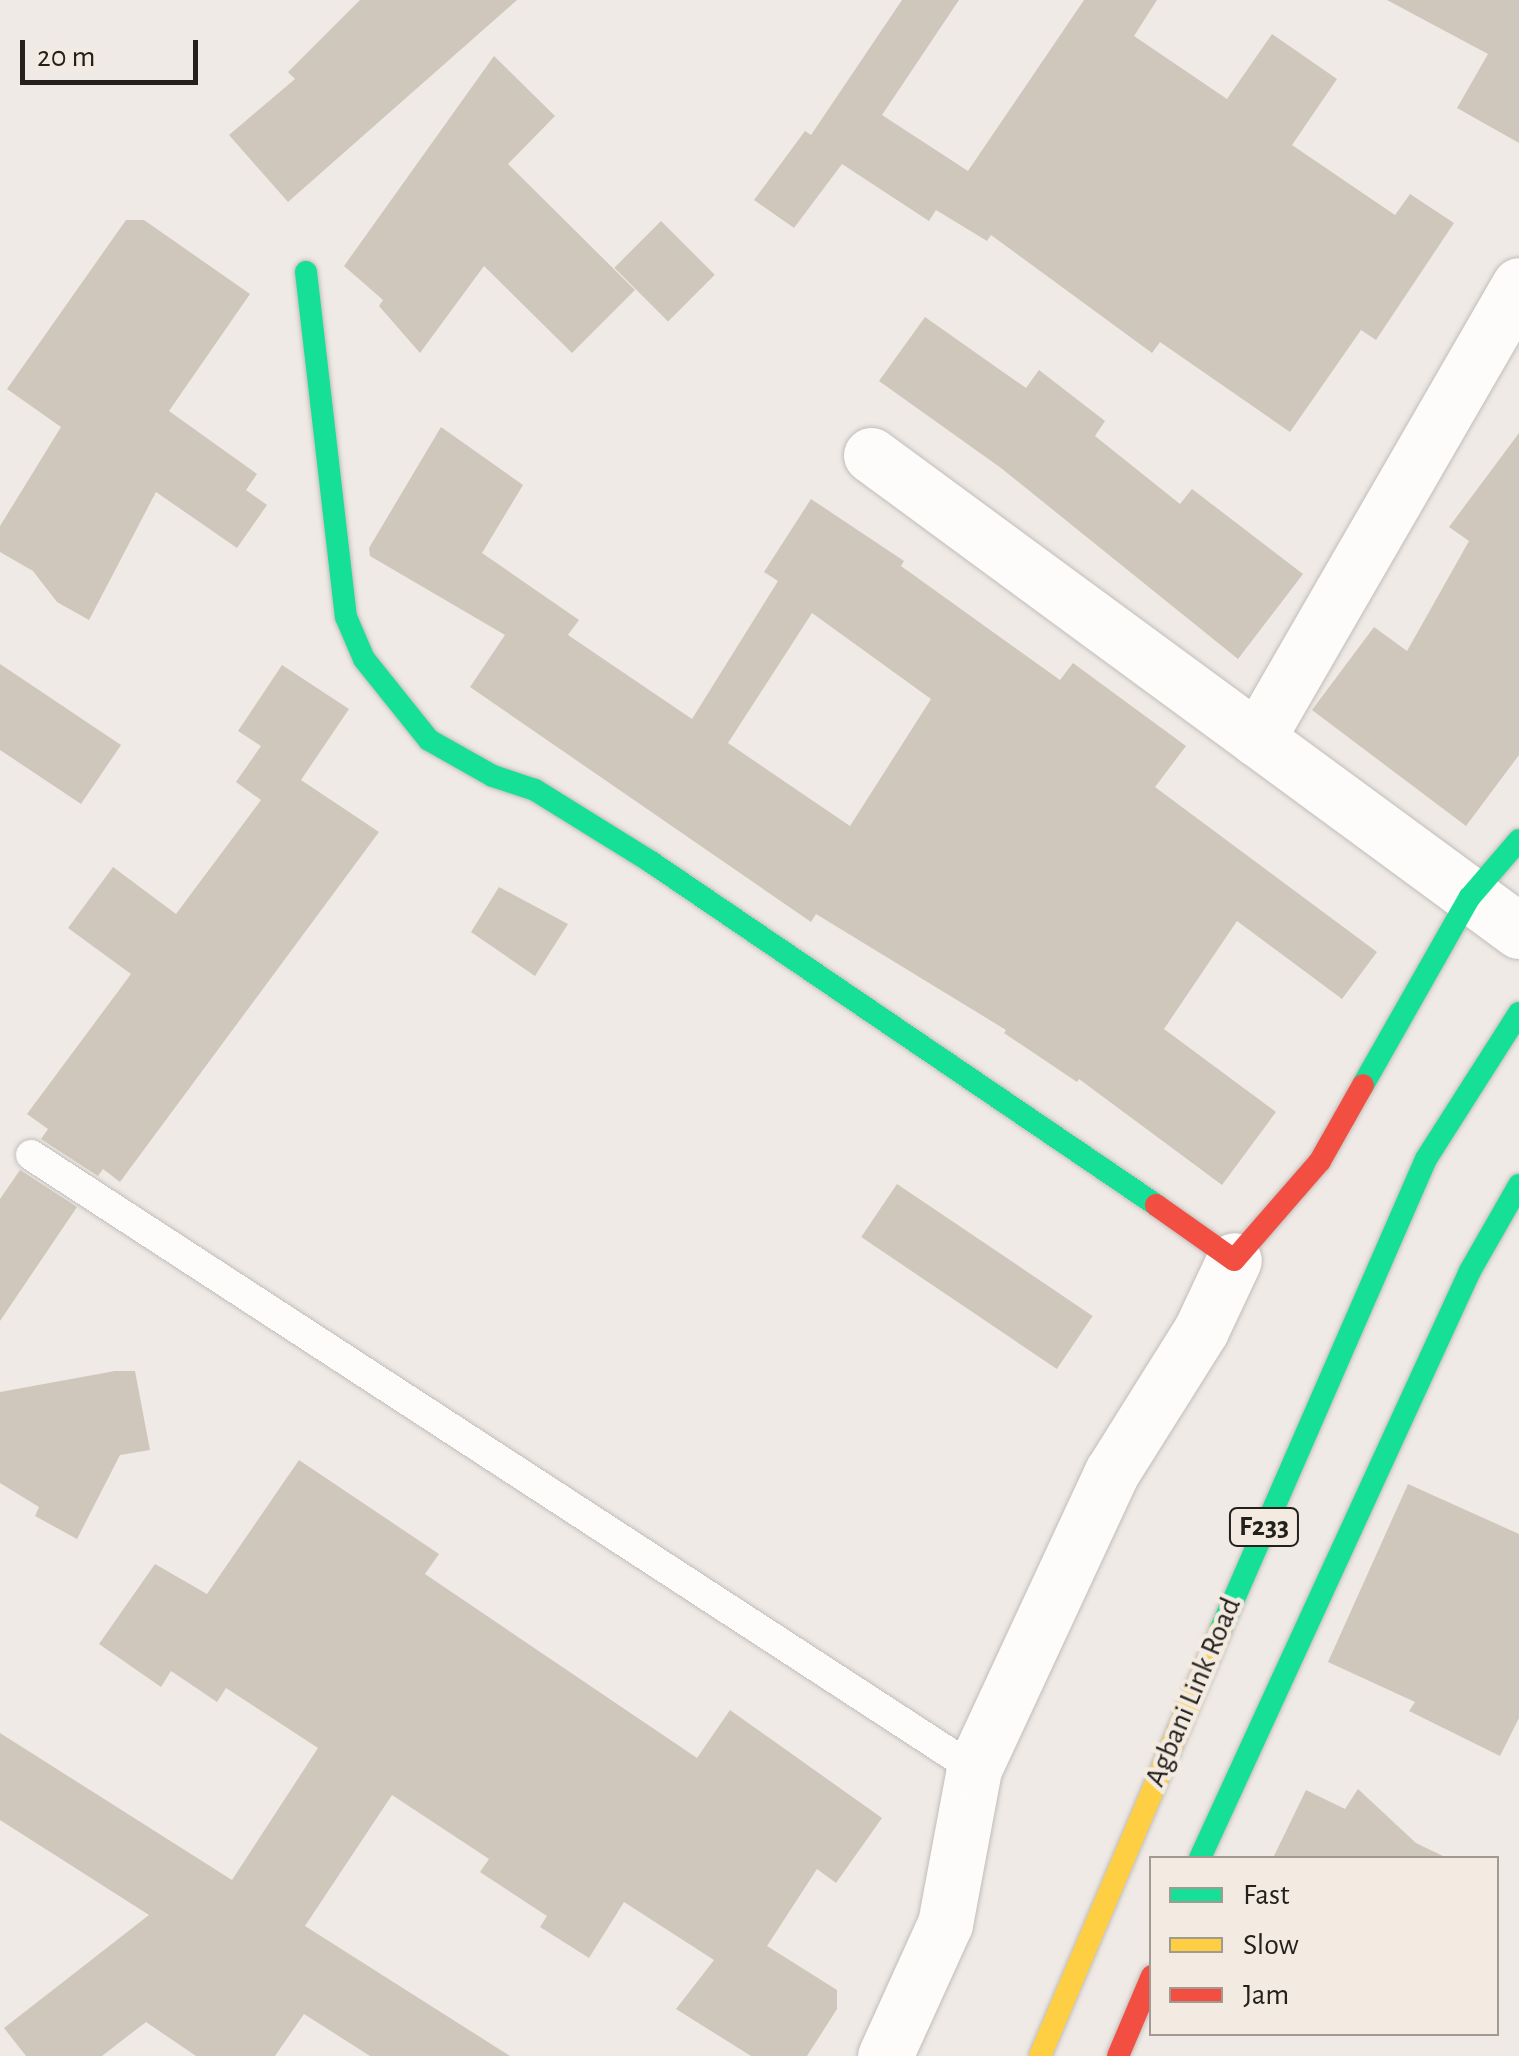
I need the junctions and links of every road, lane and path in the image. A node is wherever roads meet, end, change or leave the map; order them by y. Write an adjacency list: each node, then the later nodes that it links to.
1 (306, 272): 11 (main road)
2 (1519, 285): 4 (street)
3 (870, 455): 4 (street)
4 (1257, 740): 6 (street)
5 (1519, 840): 6 (main road)
6 (1470, 897): 7 (street); 11 (main road)
7 (1519, 931)
8 (1519, 1013): 16 (main road, Agbani Link Road / F233)
9 (31, 1155): 12 (lane)
10 (1519, 1186): 13 (main road, F233)
11 (1234, 1260): 12 (street)
12 (974, 1769): 15 (street)
13 (1201, 1856)
14 (1149, 1983): 17 (main road)
15 (884, 2056)
16 (1040, 2056)
17 (1118, 2056)

